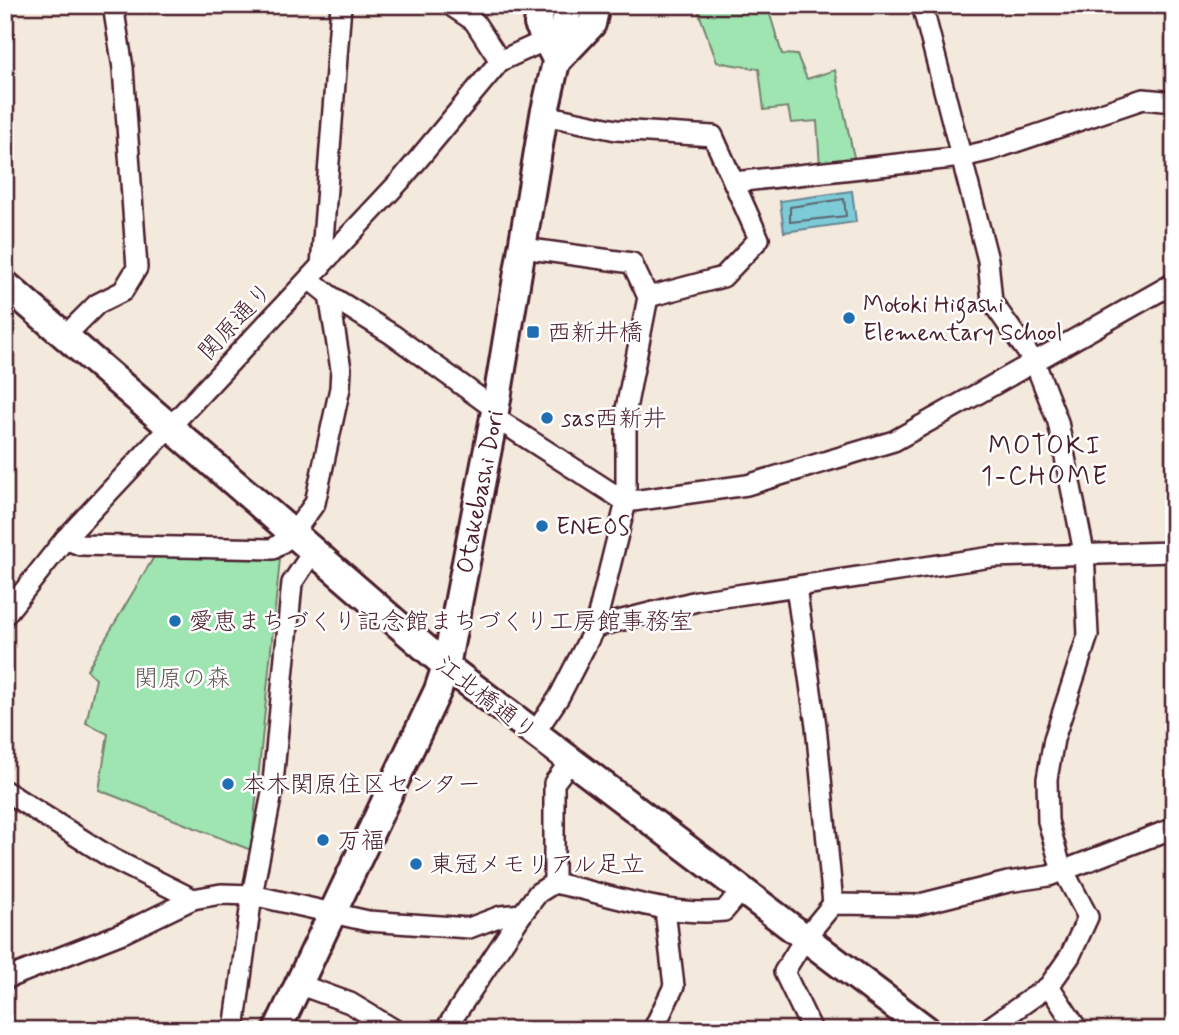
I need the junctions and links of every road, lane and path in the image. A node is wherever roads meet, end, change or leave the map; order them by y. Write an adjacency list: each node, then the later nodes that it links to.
1 (113, 5): 20 (street)
2 (341, 5): 15 (street)
3 (450, 5): 9 (street)
4 (541, 5): 8 (main road)
5 (569, 5): 8 (main road, Otakebashi Dori)
6 (596, 5): 8 (main road)
7 (922, 5): 12 (street)
8 (555, 45): 9 (street); 11 (main road, Otakebashi Dori)
9 (500, 61): 15 (street, 関原通り)
10 (1174, 102): 12 (street)
11 (544, 115): 13 (street); 14 (main road, Otakebashi Dori)
12 (962, 156): 13 (street); 21 (street)
13 (734, 182): 19 (street)
14 (523, 248): 19 (street); 22 (main road, Otakebashi Dori)
15 (315, 273): 18 (street); 23 (street, 関原通り)
16 (1174, 283): 21 (street)
17 (5, 284): 20 (main road, 江北橋通り)
18 (329, 295): 22 (street); 25 (street)
19 (648, 298): 24 (street)
20 (65, 336): 23 (main road, 江北橋通り)
21 (1034, 363): 24 (street); 27 (street)
22 (494, 413): 24 (street); 33 (main road, Otakebashi Dori)
23 (169, 428): 25 (main road, 江北橋通り); 26 (street, 関原通り)
24 (626, 502): 32 (street)
25 (292, 535): 26 (street); 29 (main road, 江北橋通り)
26 (65, 539): 31 (street, 関原通り)
27 (1084, 552): 28 (street); 30 (street); 38 (street)
28 (1174, 552)
29 (312, 553): 33 (main road, 江北橋通り); 41 (street)
30 (796, 587): 32 (street); 43 (street)
31 (5, 615)
32 (595, 627): 34 (street)
33 (446, 666): 34 (main road, 江北橋通り); 45 (main road, Otakebashi Dori)
34 (534, 734): 35 (main road, 江北橋通り)
35 (570, 762): 39 (street); 40 (main road, 江北橋通り)
36 (5, 791): 42 (street)
37 (1174, 828): 38 (street)
38 (1065, 870): 43 (street); 50 (street)
39 (554, 883): 44 (street); 46 (street)
40 (742, 890): 44 (street); 47 (main road, 江北橋通り)
41 (252, 895): 42 (street); 45 (street); 51 (street)
42 (193, 899): 48 (street)
43 (833, 904): 47 (street)
44 (665, 910): 55 (street)
45 (331, 912): 46 (street); 49 (main road, Otakebashi Dori)
46 (522, 914): 54 (street)
47 (805, 938): 56 (street); 57 (main road, 江北橋通り)
48 (5, 979)
49 (298, 984): 52 (main road, Otakebashi Dori); 53 (street)
50 (1049, 986): 58 (street); 59 (street)
51 (234, 1030)
52 (276, 1030)
53 (395, 1030)
54 (444, 1030)
55 (653, 1030)
56 (812, 1030)
57 (927, 1030)
58 (986, 1030)
59 (1078, 1030)

